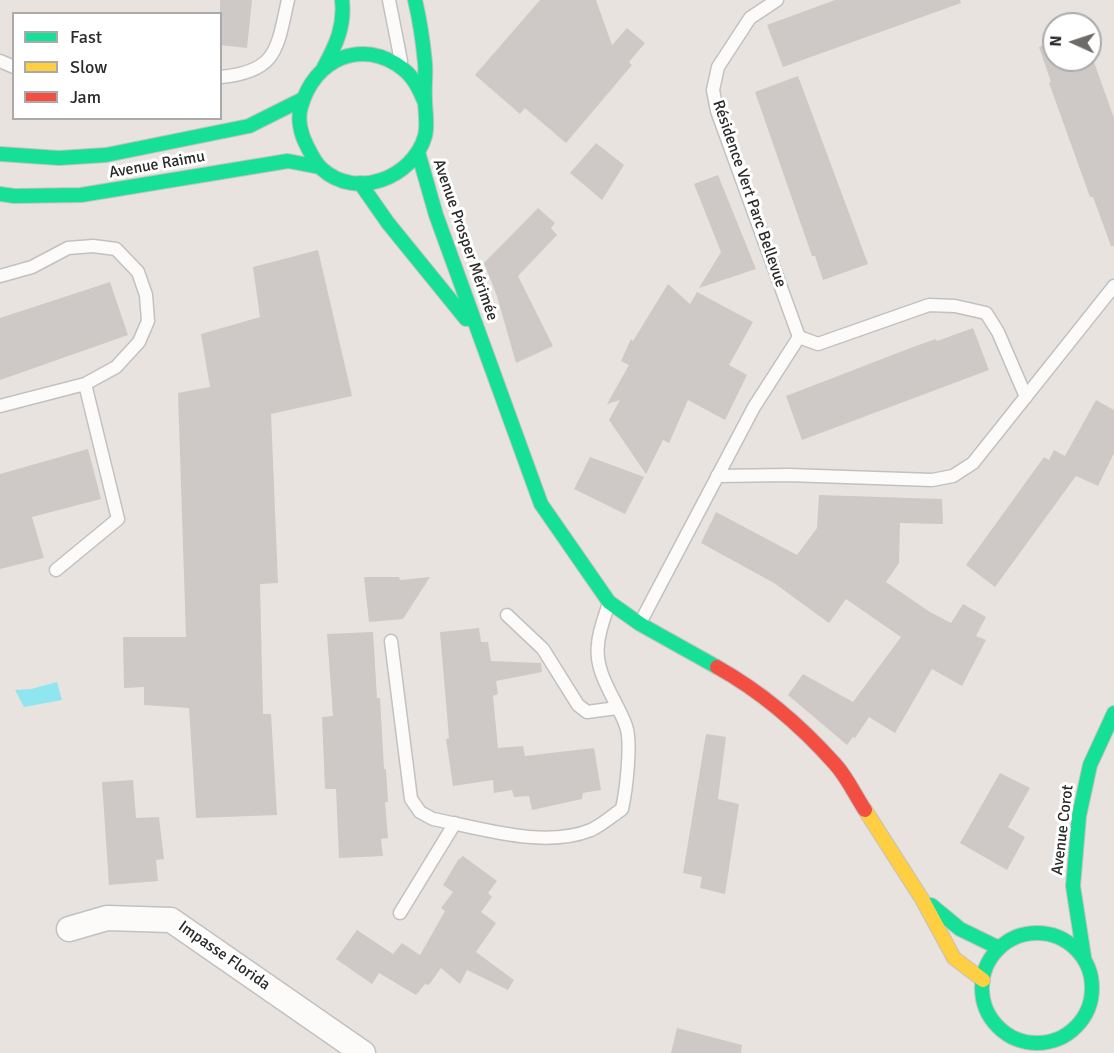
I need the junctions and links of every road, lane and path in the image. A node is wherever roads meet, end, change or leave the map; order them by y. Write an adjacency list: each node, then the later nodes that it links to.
1 (288, 0): 8 (lane)
2 (389, 0): 7 (lane)
3 (416, 0): 10 (street, Avenue Prosper Mérimée)
4 (777, 0): 18 (lane, Résidence Vert Parc Bellevue)
5 (345, 4): 6 (street)
6 (324, 67): 7 (street); 9 (street)
7 (403, 68): 10 (street, Avenue Prosper Mérimée)
8 (222, 77)
9 (300, 100): 12 (street, Avenue Raimu); 13 (street, Avenue Prosper Mérimée)
10 (425, 104): 11 (street, Avenue Prosper Mérimée)
11 (418, 152): 14 (street, Avenue Prosper Mérimée); 19 (street, Avenue Prosper Mérimée)
12 (0, 154)
13 (319, 167): 14 (street, Avenue Prosper Mérimée); 15 (street, Avenue Raimu)
14 (360, 183): 19 (street, Avenue Prosper Mérimée)
15 (0, 194)
16 (0, 276): 20 (lane)
17 (1114, 286): 21 (lane)
18 (799, 337): 21 (lane); 23 (lane)
19 (482, 339): 25 (street, Avenue Prosper Mérimée)
20 (85, 384): 22 (lane); 24 (lane)
21 (1026, 397): 23 (lane)
22 (0, 406)
23 (717, 476): 27 (lane)
24 (56, 570)
25 (609, 602): 27 (street, Avenue Prosper Mérimée); 29 (lane)
26 (507, 615): 29 (lane)
27 (640, 624): 33 (street, Avenue Prosper Mérimée)
28 (392, 641): 31 (lane)
29 (617, 708): 31 (lane)
30 (1114, 713): 32 (street, Avenue Corot)
31 (454, 823): 35 (lane)
32 (1073, 886): 34 (street, Avenue Corot); 40 (street, Avenue Corot)
33 (922, 899): 39 (street, Avenue Prosper Mérimée); 41 (street, Avenue Prosper Mérimée)
34 (1059, 902)
35 (400, 913)
36 (1044, 917): 38 (street)
37 (69, 929): 44 (street, Impasse Florida)
38 (1029, 933): 39 (street); 40 (street)
39 (999, 948): 41 (street)
40 (1084, 957): 43 (street)
41 (983, 980): 42 (street)
42 (1002, 1030): 43 (street); 45 (street)
43 (1056, 1046)
44 (363, 1053)
45 (1005, 1053)

